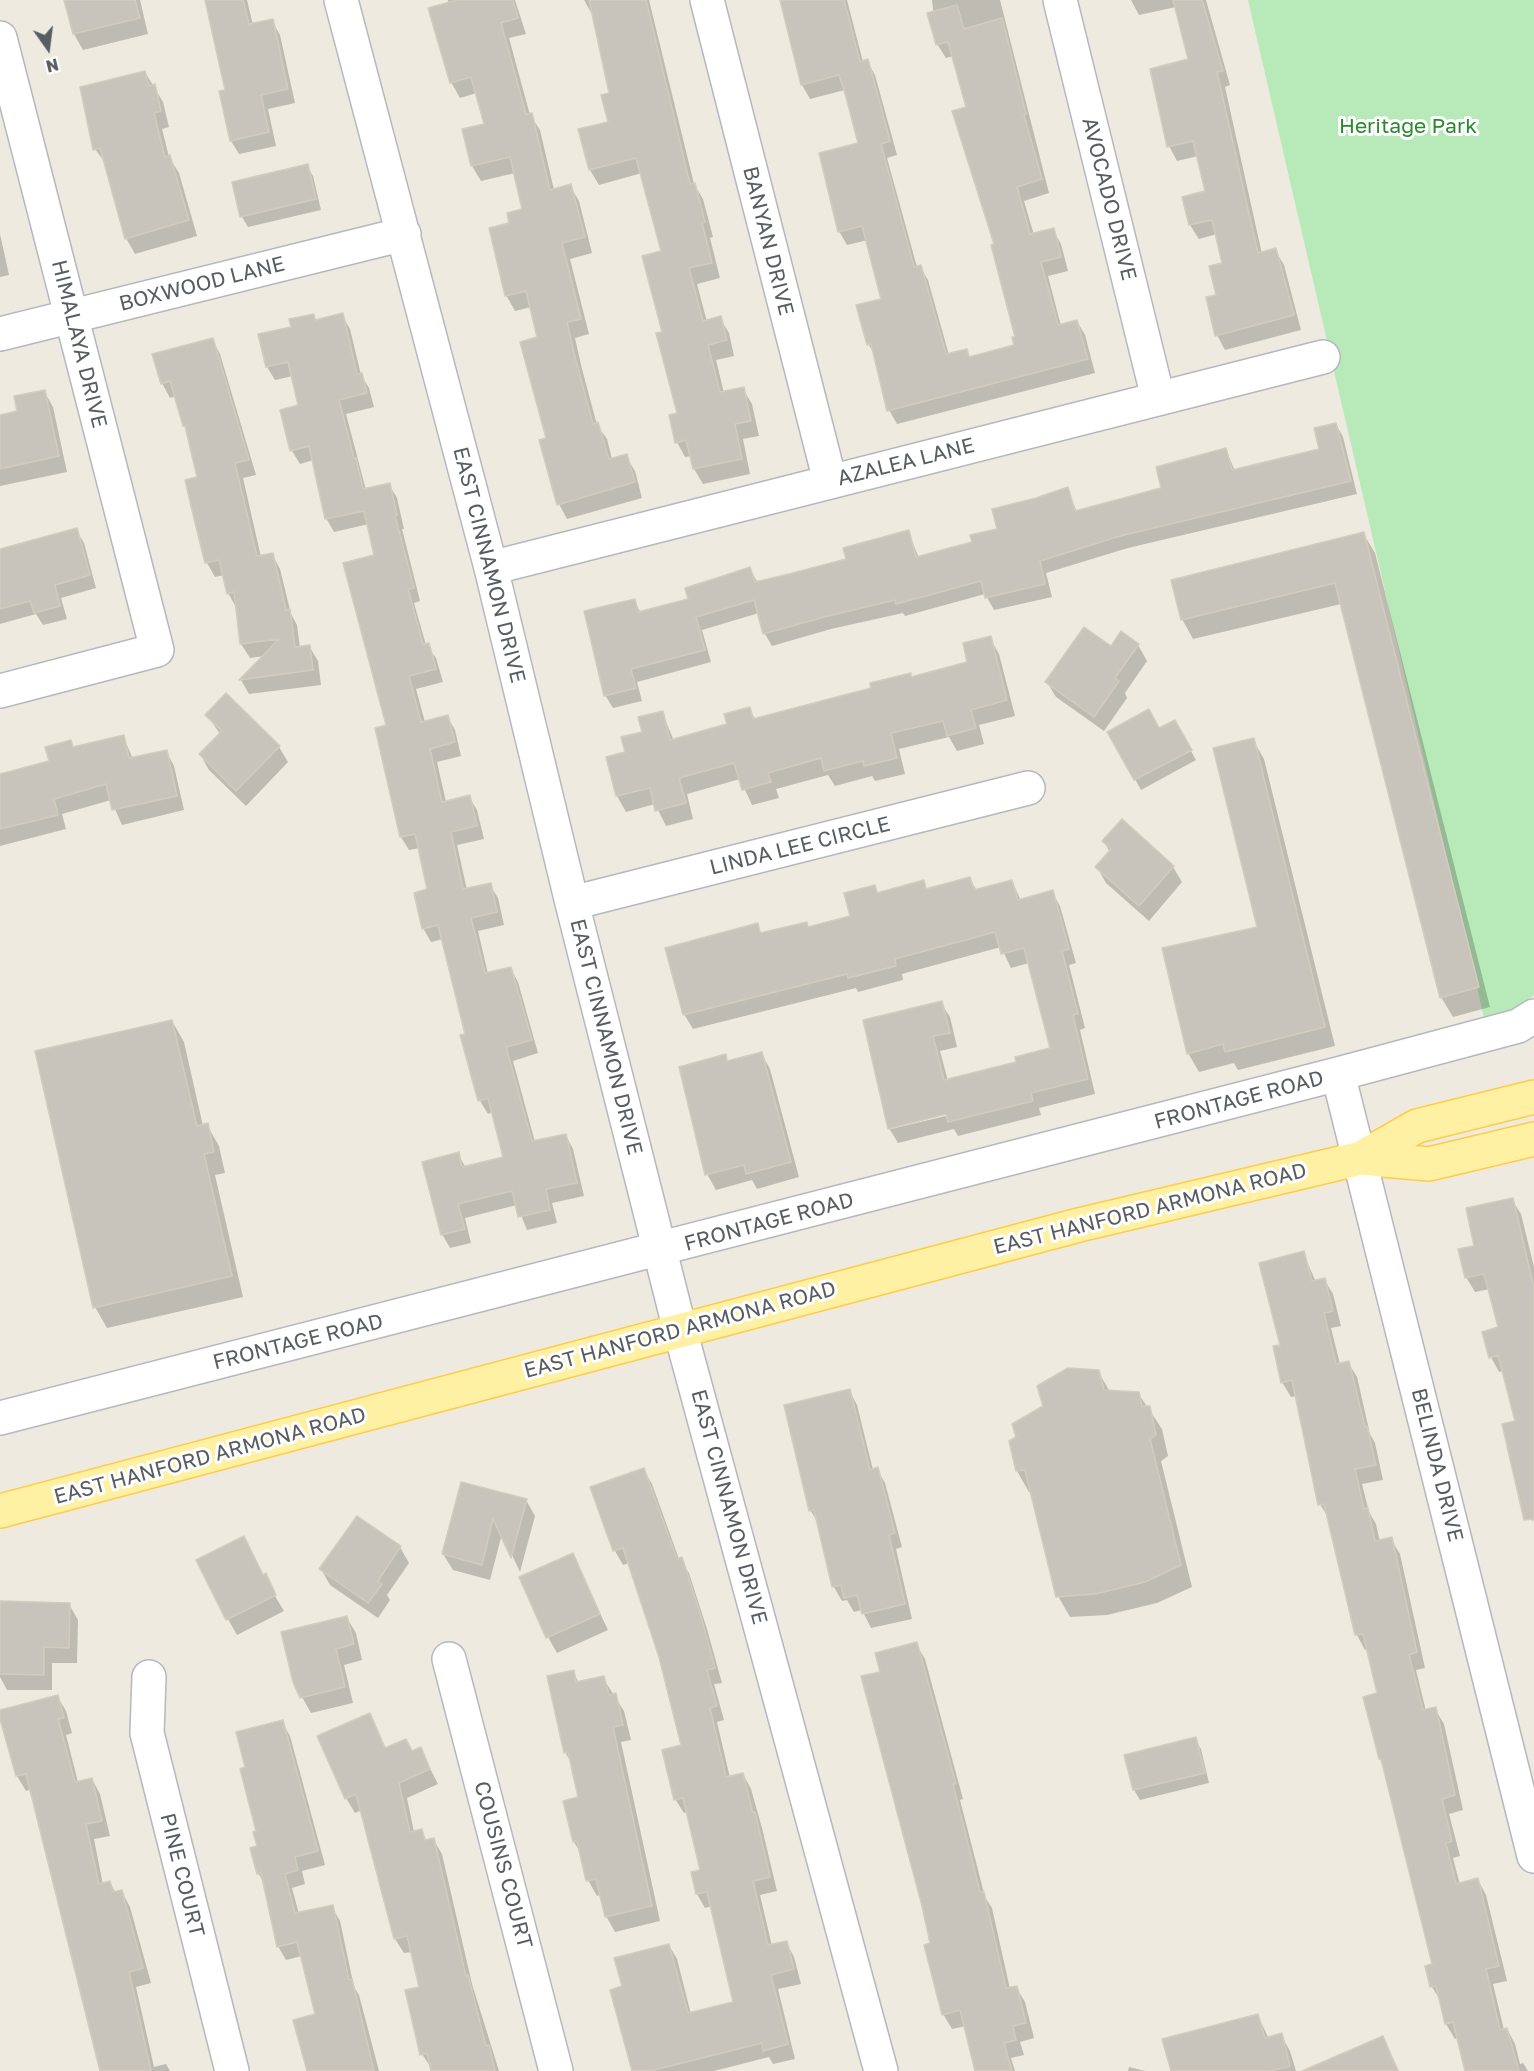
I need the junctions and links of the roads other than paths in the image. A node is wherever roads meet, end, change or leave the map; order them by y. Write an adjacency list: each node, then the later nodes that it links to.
1 (341, 0): 5 (street, EAST CINNAMON DRIVE)
2 (706, 0): 10 (street, BANYAN DRIVE)
3 (1060, 0): 9 (street, AVOCADO DRIVE)
4 (0, 38): 6 (street, HIMALAYA DRIVE)
5 (404, 234): 6 (street, BOXWOOD LANE); 11 (street, EAST CINNAMON DRIVE)
6 (72, 316): 7 (street, BOXWOOD LANE); 12 (street, HIMALAYA DRIVE)
7 (0, 334)
8 (1323, 357): 9 (street, AZALEA LANE)
9 (1158, 398): 10 (street, AZALEA LANE)
10 (830, 482): 11 (street, AZALEA LANE)
11 (491, 568): 14 (street, EAST CINNAMON DRIVE)
12 (0, 691)
13 (1028, 788): 14 (street, LINDA LEE CIRCLE)
14 (572, 903): 20 (street, EAST CINNAMON DRIVE)
15 (1534, 1016): 16 (street, FRONTAGE ROAD)
16 (1338, 1074): 19 (street, BELINDA DRIVE); 20 (street, FRONTAGE ROAD)
17 (1534, 1097): 19 (main road, EAST HANFORD ARMONA ROAD)
18 (1534, 1138): 19 (main road, EAST HANFORD ARMONA ROAD)
19 (1361, 1158): 21 (main road, EAST HANFORD ARMONA ROAD); 26 (street, BELINDA DRIVE)
20 (661, 1250): 21 (street, EAST CINNAMON DRIVE); 22 (street, FRONTAGE ROAD)
21 (680, 1330): 23 (main road, EAST HANFORD ARMONA ROAD); 29 (street, EAST CINNAMON DRIVE)
22 (0, 1418)
23 (0, 1511)
24 (449, 1659): 28 (street, COUSINS COURT)
25 (149, 1677): 27 (street, PINE COURT)
26 (1534, 1856)
27 (232, 2071)
28 (556, 2071)
29 (881, 2071)

